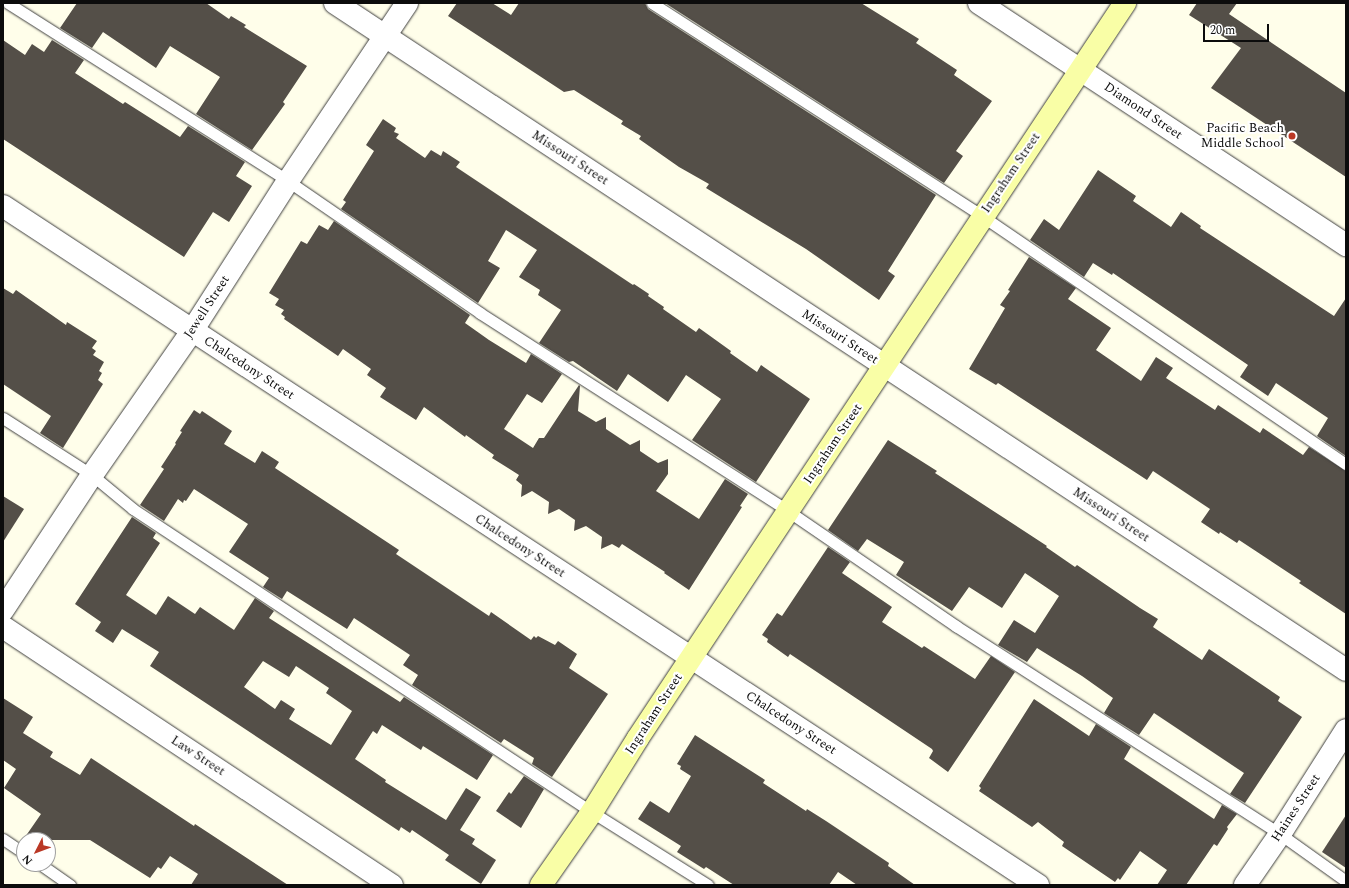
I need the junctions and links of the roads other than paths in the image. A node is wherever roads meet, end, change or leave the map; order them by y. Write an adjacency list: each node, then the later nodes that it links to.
1 (8, 3): 9 (lane)
2 (334, 3): 7 (street, Missouri Street)
3 (407, 3): 7 (street, Jewell Street)
4 (652, 3): 11 (lane)
5 (979, 3): 8 (street, Diamond Street)
6 (1125, 3): 8 (main road, Ingraham Street)
7 (385, 36): 9 (street, Jewell Street); 14 (street, Missouri Street)
8 (1081, 69): 11 (main road, Ingraham Street); 12 (street, Diamond Street)
9 (288, 181): 13 (street, Jewell Street); 18 (lane)
10 (3, 206): 13 (street, Chalcedony Street)
11 (982, 216): 14 (main road, Ingraham Street); 16 (lane)
12 (1346, 245)
13 (192, 331): 17 (street, Jewell Street); 21 (street, Chalcedony Street)
14 (885, 366): 18 (main road, Ingraham Street); 22 (street, Missouri Street)
15 (3, 418): 17 (lane)
16 (1346, 464)
17 (92, 475): 19 (street, Jewell Street); 24 (lane)
18 (788, 510): 21 (main road, Ingraham Street); 25 (lane)
19 (3, 610)
20 (3, 627): 31 (street, Law Street)
21 (691, 658): 24 (main road, Ingraham Street); 34 (street, Chalcedony Street)
22 (1346, 670)
23 (1346, 730): 25 (street, Haines Street)
24 (592, 812): 32 (main road, Ingraham Street); 33 (lane)
25 (1280, 834): 29 (lane); 35 (street, Haines Street)
26 (3, 839): 27 (lane)
27 (16, 848)
28 (51, 872): 30 (lane)
29 (1346, 881)
30 (70, 885)
31 (392, 885)
32 (541, 885)
33 (708, 885)
34 (1038, 885)
35 (1245, 885)

